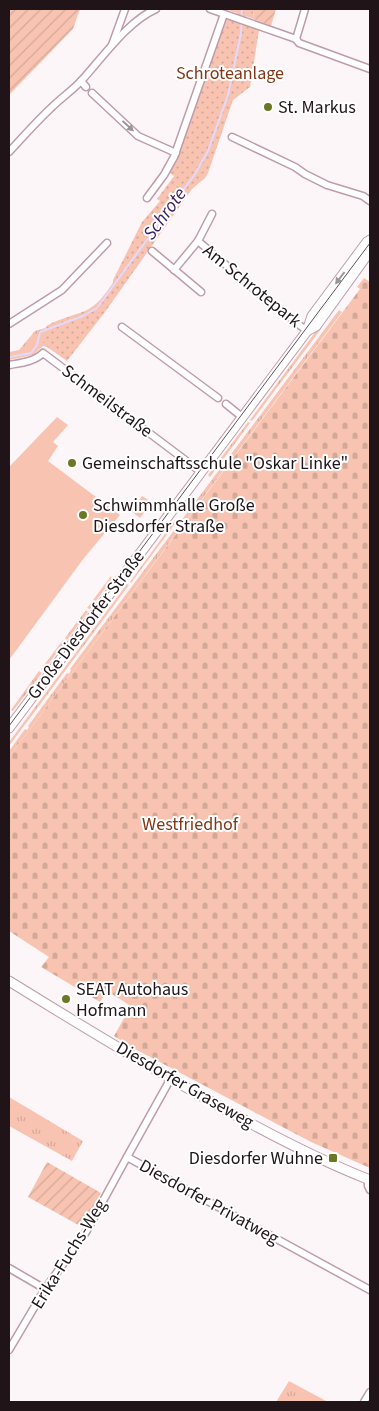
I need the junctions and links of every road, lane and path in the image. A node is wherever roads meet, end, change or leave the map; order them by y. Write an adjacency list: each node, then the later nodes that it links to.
1 (125, 9): 7 (street)
2 (156, 9): 7 (street)
3 (210, 9): 5 (street)
4 (305, 9): 6 (street)
5 (224, 14): 6 (street); 14 (street)
6 (296, 39): 8 (street)
7 (112, 47): 9 (street)
8 (370, 69)
9 (81, 81): 10 (street); 13 (street)
10 (86, 87)
11 (92, 93): 14 (street, one-way to 14)
12 (232, 137): 16 (street)
13 (9, 152)
14 (176, 153): 15 (street)
15 (147, 198)
16 (370, 200)
17 (212, 214): 19 (street, Am Schrotepark)
18 (370, 240): 27 (main road, Große Diesdorfer Straße, one-way to 27)
19 (198, 241): 23 (street, Am Schrotepark); 27 (street, Am Schrotepark)
20 (107, 243): 25 (street)
21 (152, 251): 23 (street, Am Schrotepark)
22 (370, 252): 27 (main road, Große Diesdorfer Straße)
23 (174, 270): 24 (street, Am Schrotepark)
24 (201, 292)
25 (9, 324)
26 (122, 327): 29 (street)
27 (307, 331): 31 (main road, Große Diesdorfer Straße)
28 (9, 365): 32 (street, Schmeilstraße)
29 (218, 398)
30 (226, 404): 31 (street)
31 (242, 417): 32 (main road, Große Diesdorfer Straße)
32 (201, 472): 33 (main road, Große Diesdorfer Straße)
33 (9, 728)
34 (9, 981): 35 (main road, Diesdorfer Graseweg)
35 (171, 1078): 36 (street, Diesdorfer Privatweg); 37 (main road, Diesdorfer Graseweg)
36 (127, 1157): 40 (street, Erika-Fuchs-Weg); 41 (street, Diesdorfer Privatweg)
37 (369, 1180): 38 (street, Diesdorfer Graseweg)
38 (370, 1190)
39 (9, 1268): 40 (street)
40 (45, 1290): 42 (street, Erika-Fuchs-Weg)
41 (370, 1290)
42 (9, 1350)
43 (370, 1392): 44 (street)
44 (364, 1402)

